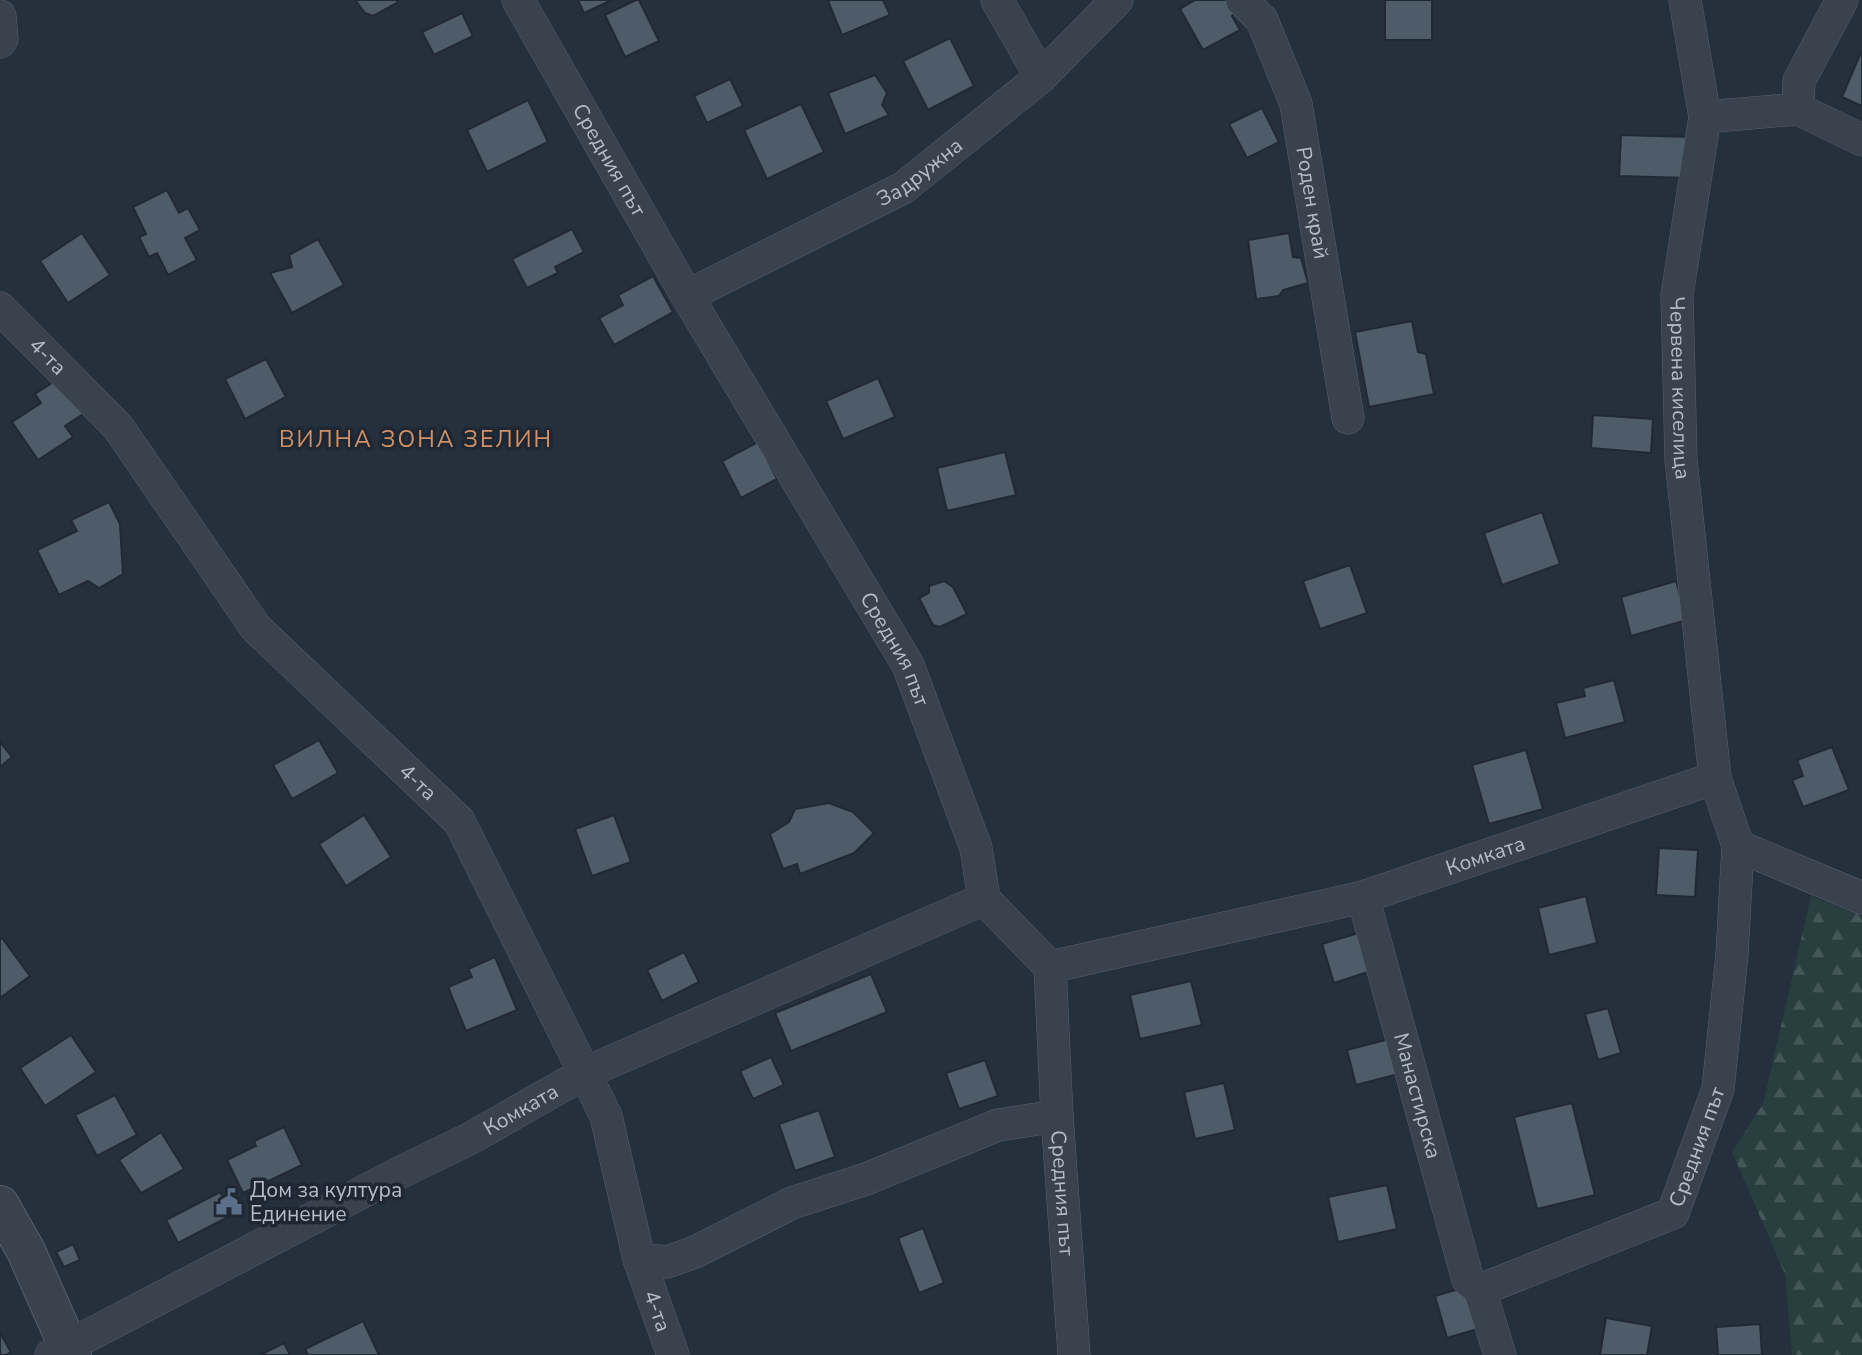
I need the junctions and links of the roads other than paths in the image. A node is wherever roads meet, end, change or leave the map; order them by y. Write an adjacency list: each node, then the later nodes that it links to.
1 (518, 0): 13 (street, Средния път)
2 (997, 0): 9 (street)
3 (1117, 0): 9 (street, Задружна)
4 (1242, 0): 15 (street, Роден край)
5 (1685, 0): 11 (street, Червена киселица)
6 (1842, 0): 10 (street)
7 (0, 16): 8 (street)
8 (0, 42)
9 (1041, 77): 13 (street, Задружна)
10 (1798, 109): 11 (street); 12 (street)
11 (1705, 117): 16 (street, Червена киселица)
12 (1862, 140)
13 (687, 296): 20 (street, Средния път)
14 (0, 308): 22 (street, 4-та)
15 (1348, 418)
16 (1715, 778): 17 (street); 18 (street, Комката)
17 (1738, 846): 19 (street); 26 (street, Средния път)
18 (1363, 897): 21 (street, Комката); 26 (street, Манастирска)
19 (1862, 898)
20 (984, 899): 21 (street); 22 (street, Комката)
21 (1051, 967): 23 (street, Средния път)
22 (585, 1073): 25 (street, 4-та); 27 (street, Комката)
23 (1058, 1116): 25 (street); 29 (street, Средния път)
24 (0, 1205): 27 (street)
25 (639, 1259): 28 (street, 4-та)
26 (1480, 1290): 30 (street)
27 (64, 1352)
28 (673, 1355)
29 (1074, 1355)
30 (1500, 1355)

